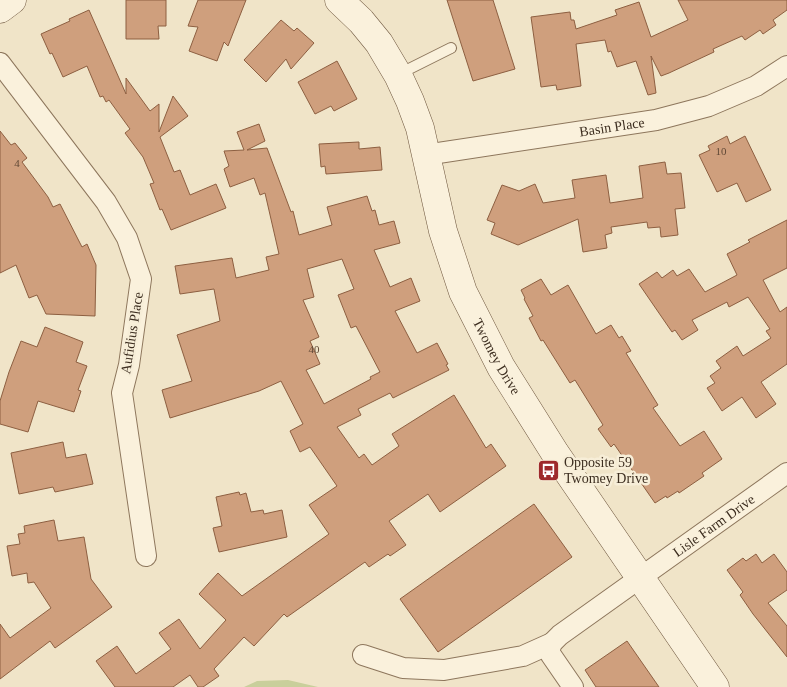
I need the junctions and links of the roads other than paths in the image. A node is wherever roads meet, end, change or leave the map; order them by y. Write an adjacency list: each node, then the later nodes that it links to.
1 (12, 0): 3 (street)
2 (342, 1): 7 (street, Twomey Drive)
3 (0, 9)
4 (451, 48): 7 (lane)
5 (0, 63): 10 (street, Aufidius Place)
6 (787, 66): 8 (street, Basin Place)
7 (398, 75): 8 (street, Twomey Drive)
8 (425, 155): 11 (street, Twomey Drive)
9 (787, 473): 11 (street, Lisle Farm Drive)
10 (146, 556)
11 (640, 576): 12 (street, Lisle Farm Drive); 15 (street, Twomey Drive)
12 (552, 643): 13 (street, Lisle Farm Drive); 14 (street)
13 (363, 655)
14 (573, 687)
15 (715, 687)

